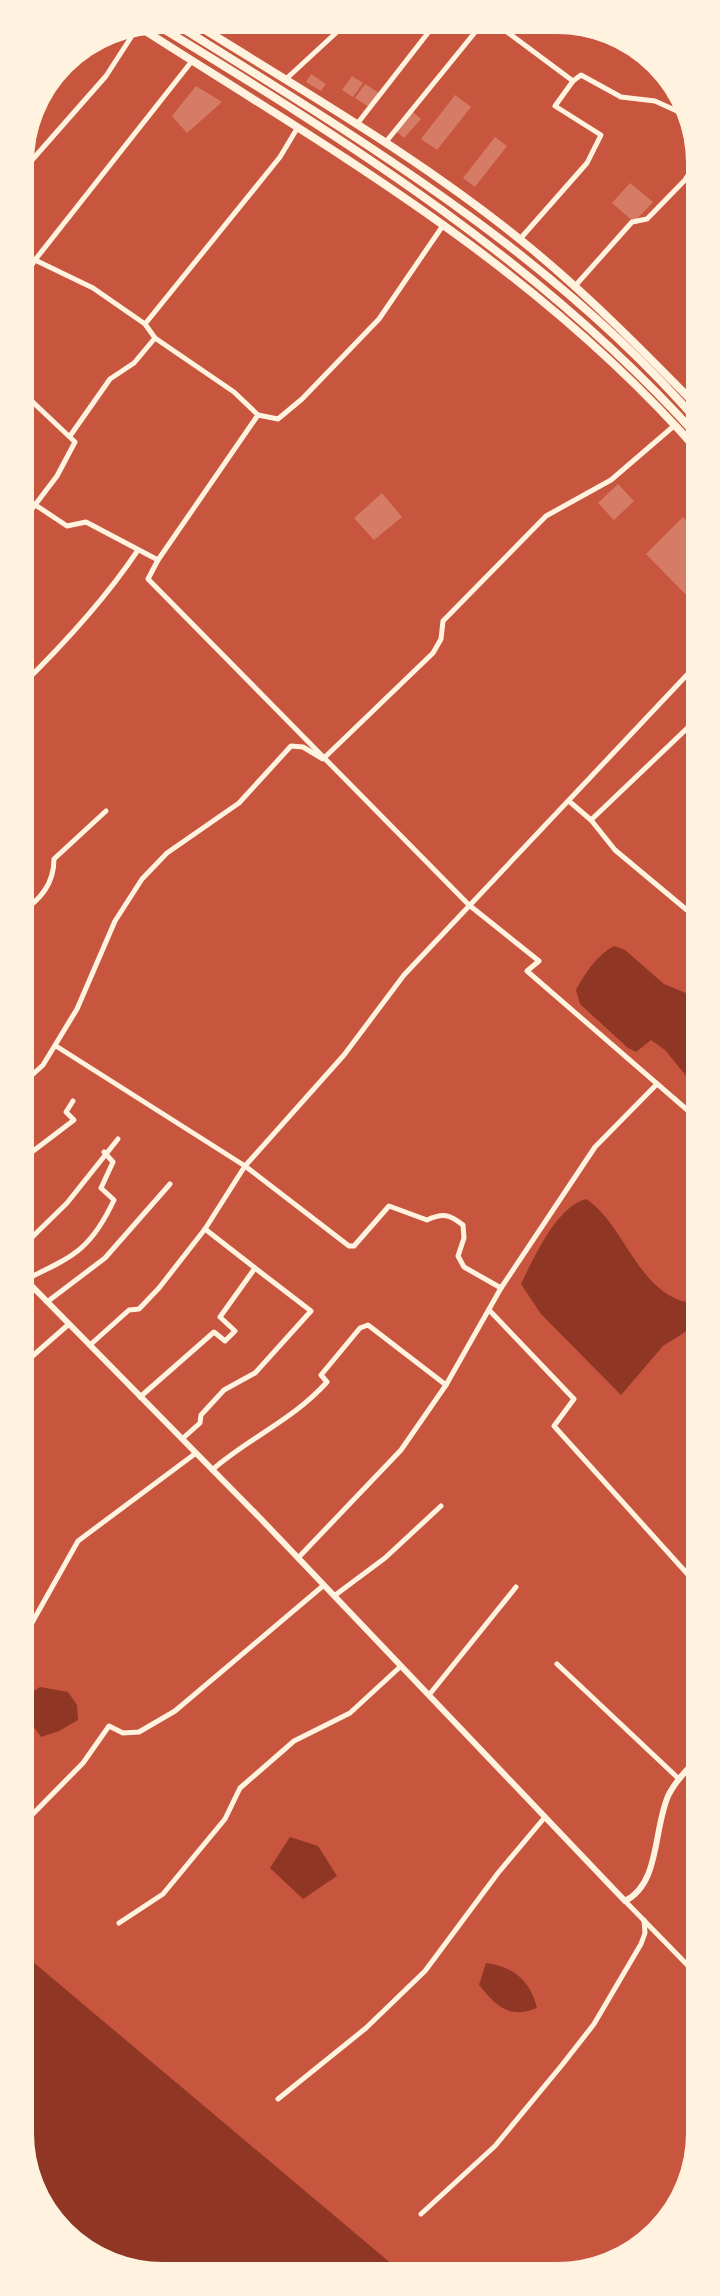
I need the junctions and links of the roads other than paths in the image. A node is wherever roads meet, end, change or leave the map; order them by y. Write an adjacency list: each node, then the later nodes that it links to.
1 (168, 32): 32 (highway)
2 (189, 32): 29 (highway)
3 (208, 32): 11 (highway)
4 (337, 32): 11 (street)
5 (429, 32): 14 (street)
6 (475, 32): 16 (street)
7 (507, 32): 12 (street)
8 (146, 33): 10 (highway)
9 (133, 36): 17 (street)
10 (192, 61): 15 (highway); 22 (street)
11 (285, 80): 14 (highway)
12 (573, 81): 13 (street); 20 (street)
13 (677, 111)
14 (356, 125): 16 (highway)
15 (298, 127): 19 (highway); 25 (street)
16 (385, 144): 20 (highway)
17 (32, 160)
18 (688, 176): 24 (street)
19 (444, 224): 30 (street); 31 (highway)
20 (520, 240): 24 (highway)
21 (32, 258): 22 (street)
22 (35, 260): 23 (street); 25 (street)
23 (32, 265)
24 (575, 286): 27 (highway)
25 (145, 324): 26 (street)
26 (155, 338): 30 (street); 33 (street)
27 (688, 397)
28 (32, 401): 33 (street)
29 (688, 412)
30 (258, 415): 38 (street)
31 (675, 425): 34 (highway); 42 (street)
32 (688, 426)
33 (70, 436): 35 (street)
34 (688, 440)
35 (34, 504): 36 (street); 37 (street)
36 (32, 507)
37 (138, 550): 38 (street); 40 (street)
38 (158, 560): 42 (street)
39 (688, 674): 43 (street)
40 (32, 675)
41 (688, 727): 45 (street)
42 (323, 759): 46 (street); 49 (street)
43 (570, 802): 45 (street); 46 (street)
44 (106, 811): 47 (street)
45 (591, 820): 48 (street)
46 (469, 905): 51 (street); 57 (street)
47 (32, 906)
48 (688, 911)
49 (56, 1046): 50 (street); 57 (street)
50 (32, 1075)
51 (657, 1084): 53 (street); 64 (street)
52 (73, 1101): 55 (street)
53 (688, 1111)
54 (118, 1139): 56 (street)
55 (32, 1152)
56 (104, 1152): 60 (street); 62 (street)
57 (245, 1166): 59 (street); 64 (street)
58 (170, 1184): 65 (street)
59 (205, 1229): 61 (street); 68 (street)
60 (32, 1237)
61 (255, 1268): 71 (street); 72 (street)
62 (32, 1273)
63 (32, 1287): 65 (street)
64 (501, 1288): 66 (street)
65 (47, 1302): 67 (street)
66 (490, 1311): 70 (street); 77 (street)
67 (69, 1324): 68 (street); 69 (street)
68 (90, 1345): 71 (street)
69 (32, 1356)
70 (446, 1385): 74 (street); 76 (street)
71 (140, 1397): 72 (street)
72 (182, 1439): 73 (street)
73 (196, 1453): 74 (street); 81 (street)
74 (212, 1470): 76 (street)
75 (441, 1506): 80 (street)
76 (298, 1558): 78 (street)
77 (688, 1575)
78 (324, 1585): 80 (street); 87 (street)
79 (516, 1587): 84 (street)
80 (334, 1596): 83 (street)
81 (32, 1623)
82 (557, 1664): 86 (street)
83 (401, 1666): 84 (street); 91 (street)
84 (429, 1695): 88 (street)
85 (688, 1770): 86 (street)
86 (679, 1779): 89 (street)
87 (32, 1815)
88 (545, 1817): 89 (street); 93 (street)
89 (625, 1901): 90 (street)
90 (644, 1920): 92 (street); 94 (street)
91 (119, 1923)
92 (688, 1966)
93 (278, 2099)
94 (421, 2214)

